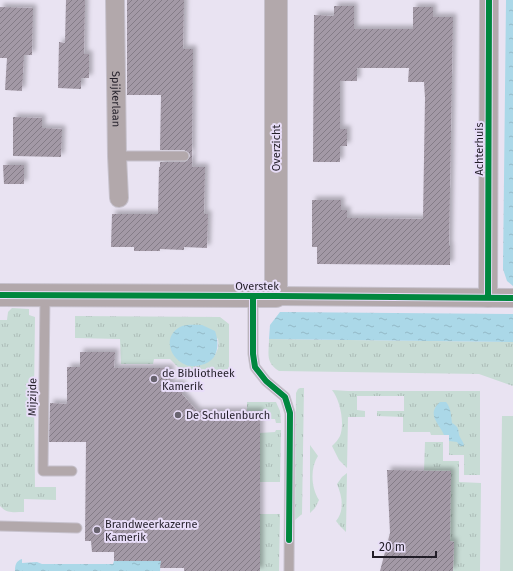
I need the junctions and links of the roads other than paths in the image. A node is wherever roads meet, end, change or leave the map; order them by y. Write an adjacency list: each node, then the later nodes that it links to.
1 (114, 0): 4 (street, Spijkerlaan)
2 (276, 0): 10 (street, Overzicht)
3 (489, 0): 11 (street, Achterhuis)
4 (117, 156): 5 (lane); 6 (street, Spijkerlaan)
5 (184, 156)
6 (119, 198)
7 (0, 295): 8 (street, Overstek)
8 (45, 295): 9 (street, Overstek); 13 (lane, Mijzijde)
9 (253, 296): 10 (street, Overstek); 16 (lane)
10 (276, 296): 11 (street, Overstek)
11 (488, 298): 12 (street, Overstek)
12 (513, 298)
13 (72, 471)
14 (0, 526): 15 (lane)
15 (78, 528)
16 (289, 571)

